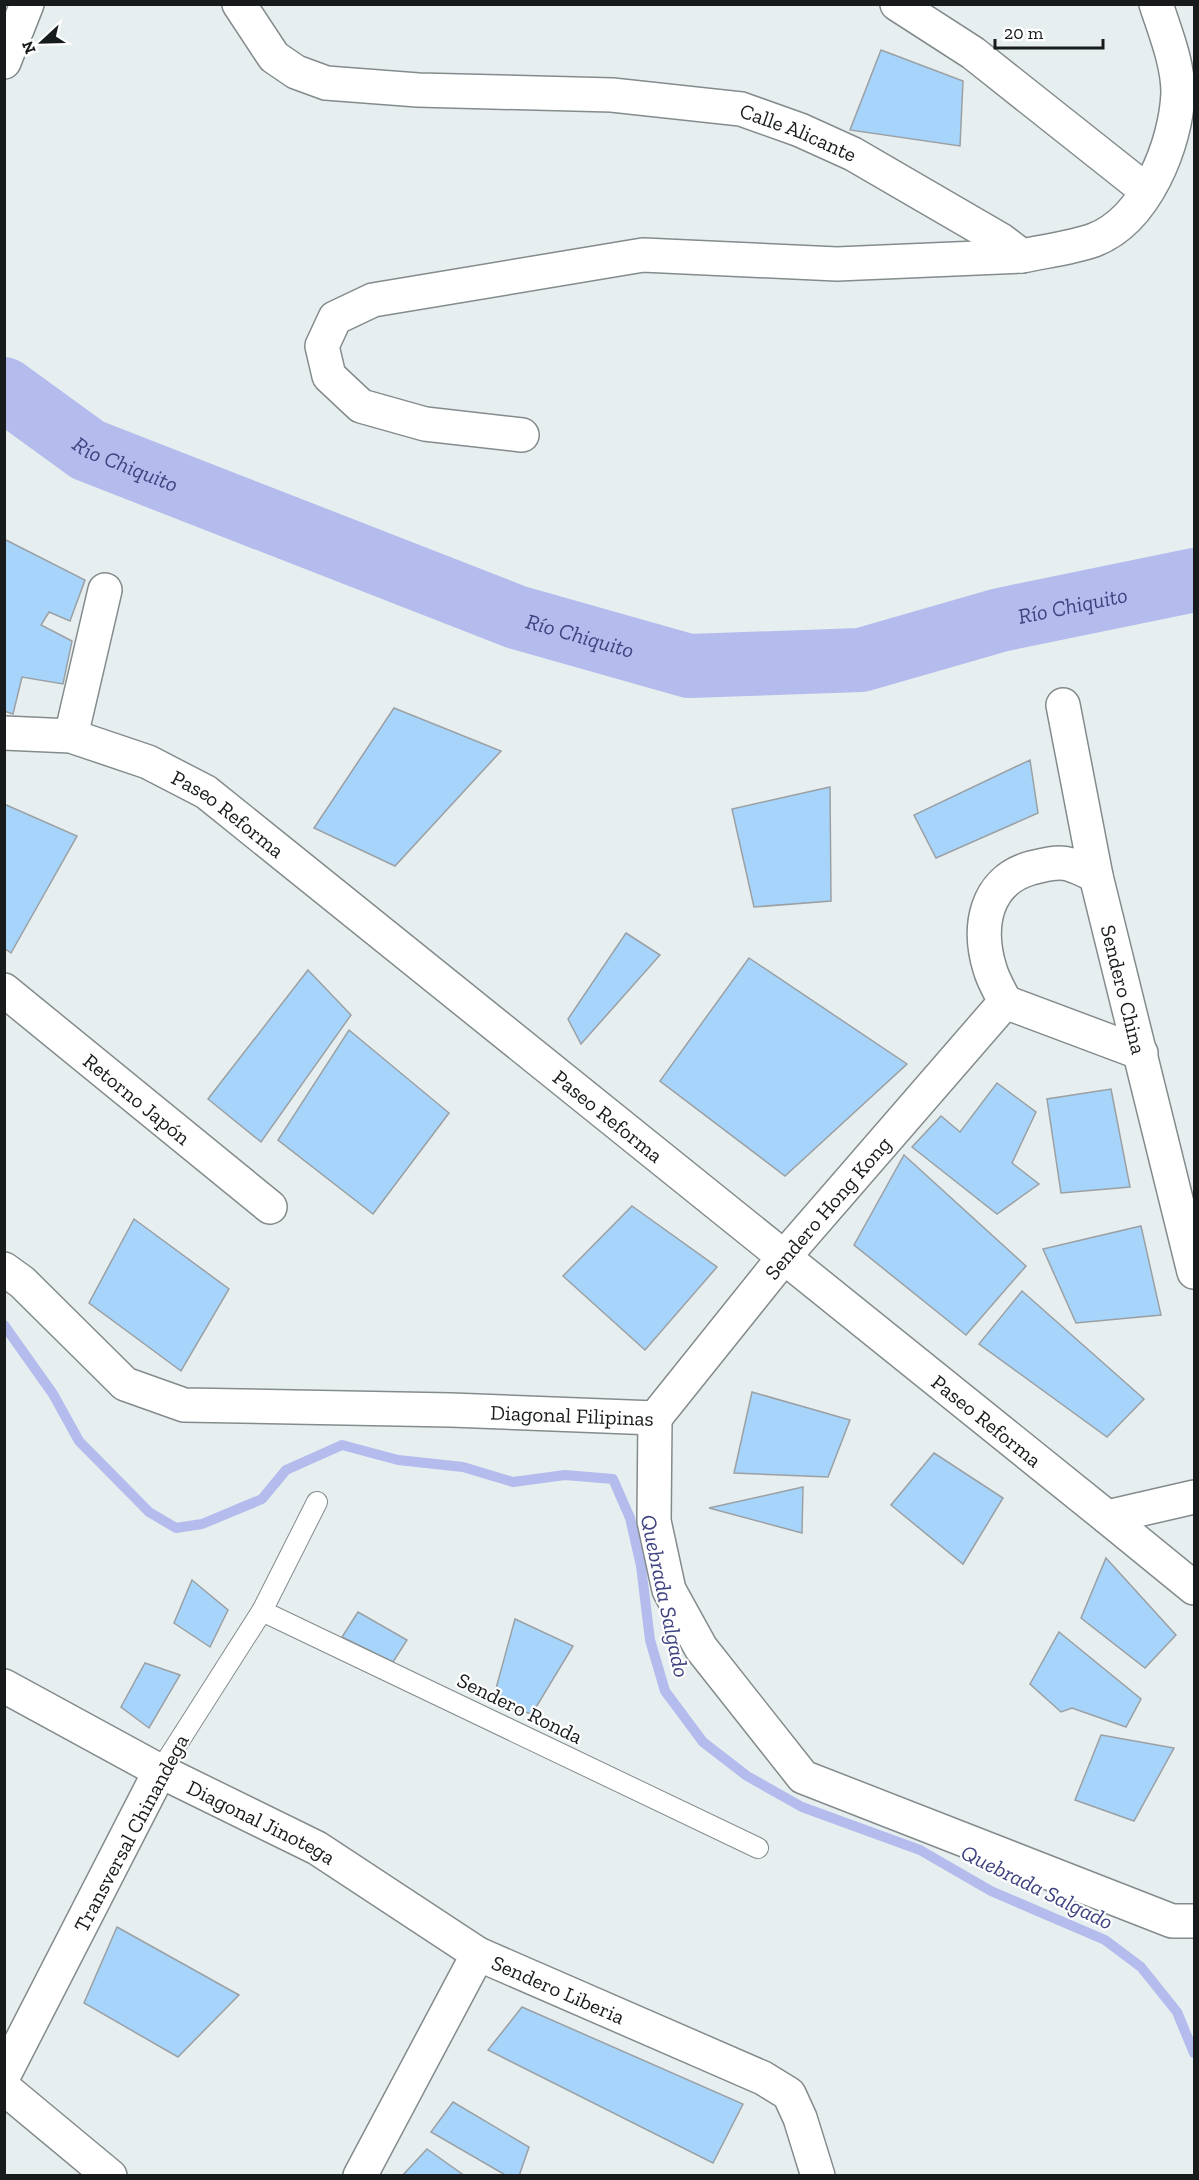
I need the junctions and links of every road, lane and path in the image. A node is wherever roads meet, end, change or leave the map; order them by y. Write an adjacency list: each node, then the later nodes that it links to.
1 (27, 4): 5 (street)
2 (239, 4): 7 (street, Calle Alicante)
3 (897, 4): 6 (street)
4 (1156, 4): 6 (street)
5 (4, 62)
6 (1147, 191): 7 (street)
7 (1022, 256): 8 (street)
8 (522, 435)
9 (105, 590): 12 (street)
10 (1063, 705): 13 (street, Sendero China)
11 (4, 733): 12 (street, Paseo Reforma)
12 (71, 736): 18 (street, Paseo Reforma)
13 (1096, 876): 15 (street); 16 (street, Sendero China)
14 (4, 990): 17 (street, Retorno Japón)
15 (1005, 1002): 16 (street); 18 (street, Sendero Hong Kong)
16 (1141, 1053): 20 (street, Sendero China)
17 (270, 1207)
18 (784, 1257): 21 (street, Sendero Hong Kong); 24 (street, Paseo Reforma)
19 (4, 1269): 21 (street, Diagonal Filipinas)
20 (1194, 1272)
21 (655, 1418): 30 (street, Diagonal Filipinas)
22 (1194, 1497): 24 (street)
23 (317, 1502): 26 (lane, Transversal Chinandega)
24 (1107, 1517): 25 (street)
25 (1194, 1588)
26 (262, 1611): 28 (lane, Transversal Chinandega); 29 (lane, Sendero Ronda)
27 (4, 1686): 28 (street, Diagonal Jinotega)
28 (160, 1771): 31 (street, Diagonal Jinotega); 32 (street, Transversal Chinandega)
29 (758, 1848)
30 (1194, 1921)
31 (478, 1954): 35 (street, Sendero Liberia); 36 (street, Sendero Liberia)
32 (4, 2075)
33 (4, 2088): 34 (street)
34 (110, 2175)
35 (360, 2175)
36 (818, 2175)

